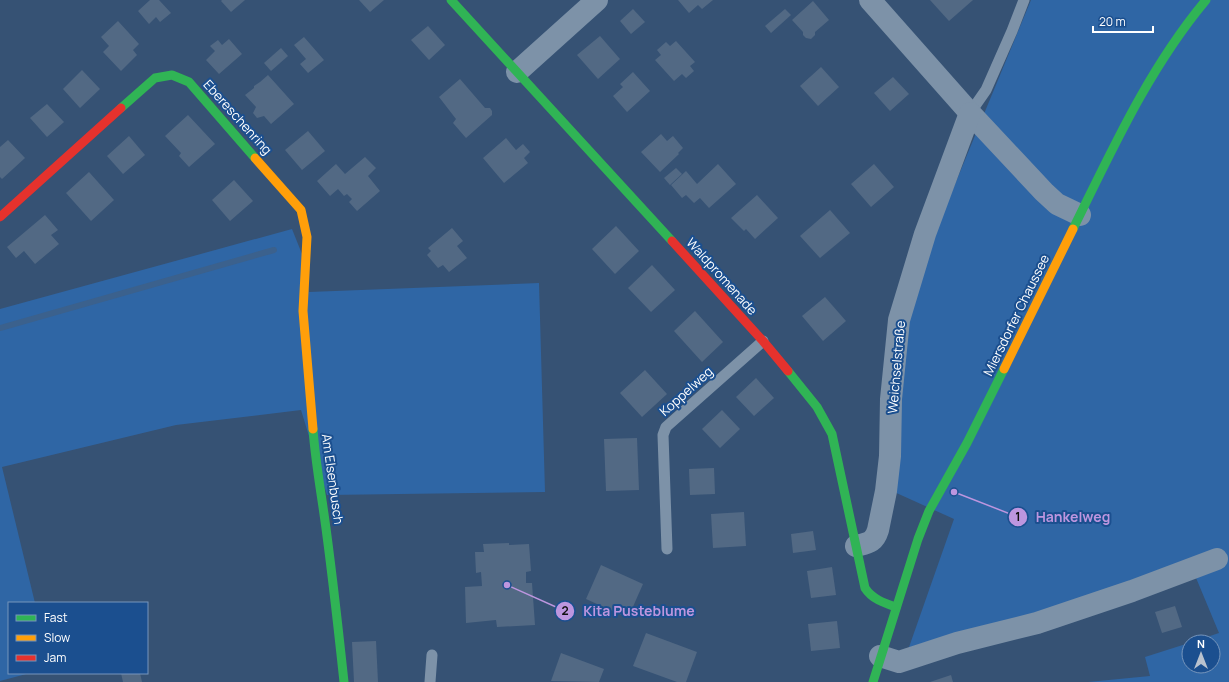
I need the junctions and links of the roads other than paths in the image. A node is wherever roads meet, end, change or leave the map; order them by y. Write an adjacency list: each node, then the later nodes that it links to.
1 (451, 0): 6 (street, Waldpromenade)
2 (597, 0): 6 (street)
3 (870, 0): 7 (street)
4 (1024, 0): 7 (lane)
5 (1206, 0): 8 (street, Miersdorfer Chaussee)
6 (517, 72): 11 (street, Waldpromenade)
7 (970, 113): 8 (street); 12 (street, Weichselstraße)
8 (1080, 215): 15 (street, Miersdorfer Chaussee)
9 (0, 217): 10 (street, Ebereschenring)
10 (304, 280): 18 (street, Am Elsenbusch)
11 (763, 341): 12 (street, Waldpromenade); 13 (lane, Koppelweg)
12 (856, 546): 15 (street, Waldpromenade)
13 (667, 549)
14 (1218, 559): 17 (street)
15 (896, 607): 17 (street, Miersdorfer Chaussee)
16 (432, 655): 19 (lane)
17 (880, 656): 20 (street, Miersdorfer Chaussee)
18 (344, 682)
19 (430, 682)
20 (873, 682)

